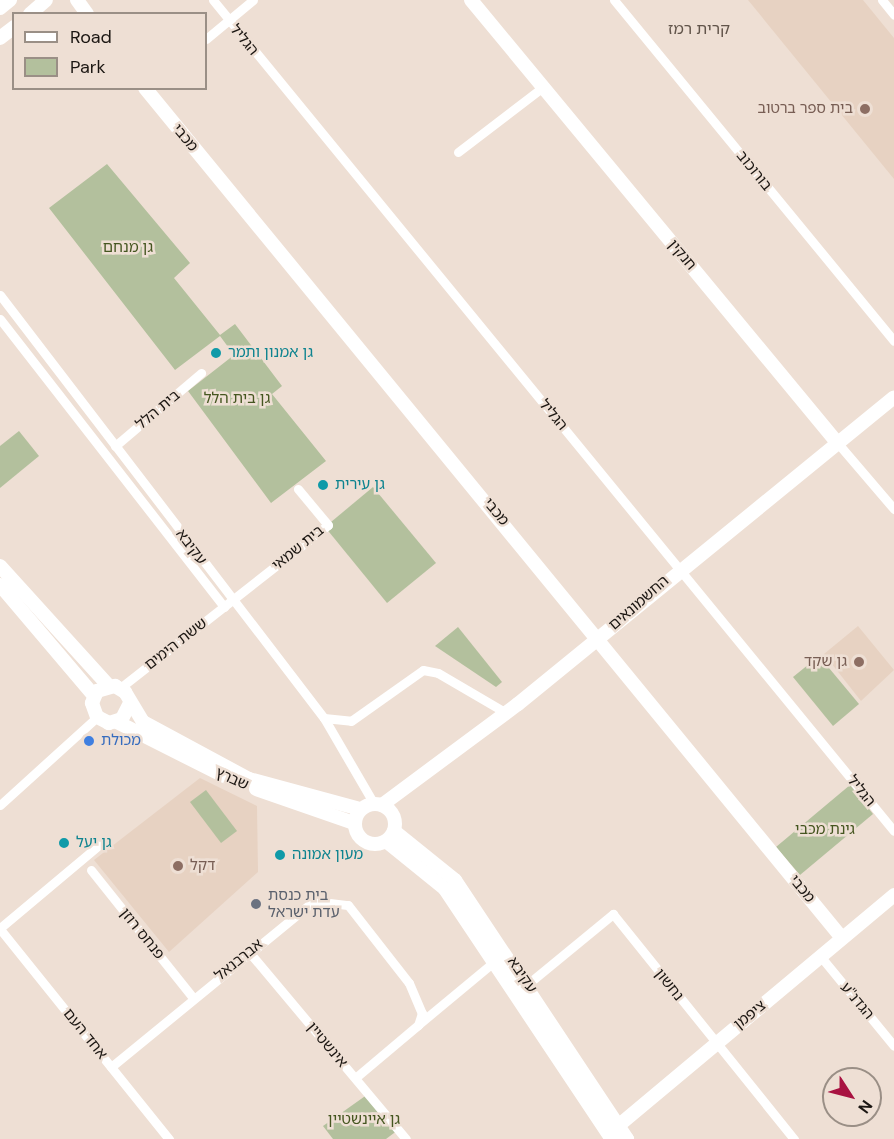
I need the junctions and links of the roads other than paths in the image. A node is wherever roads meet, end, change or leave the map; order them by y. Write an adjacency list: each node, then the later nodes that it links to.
1 (46, 0): 7 (street)
2 (213, 0): 9 (street, הגליל)
3 (253, 0): 9 (street)
4 (471, 0): 13 (street, חנקין)
5 (614, 0): 18 (street, בורוכוב)
6 (882, 0): 8 (street)
7 (32, 12)
8 (894, 15)
9 (228, 21): 12 (street); 26 (street, הגליל)
10 (12, 29): 11 (street)
11 (0, 38)
12 (207, 38)
13 (543, 87): 15 (street); 21 (street, חנקין)
14 (147, 90): 29 (street, מכבי)
15 (458, 152)
16 (0, 295): 22 (street, עקיבא)
17 (0, 319): 28 (street, עקיבא)
18 (894, 341)
19 (201, 373): 22 (street, בית הלל)
20 (894, 397): 21 (street, החשמונאים)
21 (835, 440): 24 (street, חנקין); 26 (street, החשמונאים)
22 (115, 446): 28 (street, עקיבא)
23 (298, 489): 28 (street, בית שמאי)
24 (894, 509)
25 (0, 566): 30 (street)
26 (680, 568): 29 (street, החשמונאים); 41 (street, הגליל)
27 (0, 585): 31 (street)
28 (228, 604): 30 (street, ששת הימים); 35 (street, עקיבא)
29 (598, 638): 33 (street, החשמונאים); 47 (street, מכבי)
30 (115, 687): 31 (street); 32 (street)
31 (94, 696): 34 (street)
32 (129, 705): 36 (street); 39 (street, שברץ)
33 (503, 711): 35 (street); 37 (street, החשמונאים)
34 (97, 717): 36 (street); 38 (street)
35 (324, 718): 37 (street, עקיבא)
36 (117, 722): 40 (street, שברץ)
37 (378, 804): 39 (street); 42 (street)
38 (0, 805)
39 (360, 809): 40 (street)
40 (354, 823): 42 (street)
41 (894, 831)
42 (390, 836): 50 (street, עקיבא); 51 (street, עקיבא)
43 (99, 845): 46 (street)
44 (91, 870): 52 (street, פנחס רוזן)
45 (894, 896): 47 (street, ציפמן)
46 (0, 928): 56 (street, אחד העם)
47 (842, 938): 49 (street, ציפמן)
48 (249, 952): 52 (street, אברבנאל); 53 (street, אברבנאל); 57 (street, אינשטיין)
49 (820, 957): 54 (street, ציפמן); 55 (street, הגדנ''ע)
50 (496, 960): 53 (street); 58 (street, עקיבא)
51 (529, 983): 54 (street, נחשון); 58 (street, עקיבא)
52 (193, 998): 56 (street, אברבנאל)
53 (418, 1025): 57 (street)
54 (716, 1043): 58 (street, ציפמן); 62 (street, נחשון)
55 (894, 1046)
56 (111, 1067): 59 (street, אחד העם)
57 (355, 1078): 60 (street, אינשטיין)
58 (613, 1136): 61 (street)
59 (169, 1139)
60 (406, 1139)
61 (627, 1139)
62 (794, 1139)

